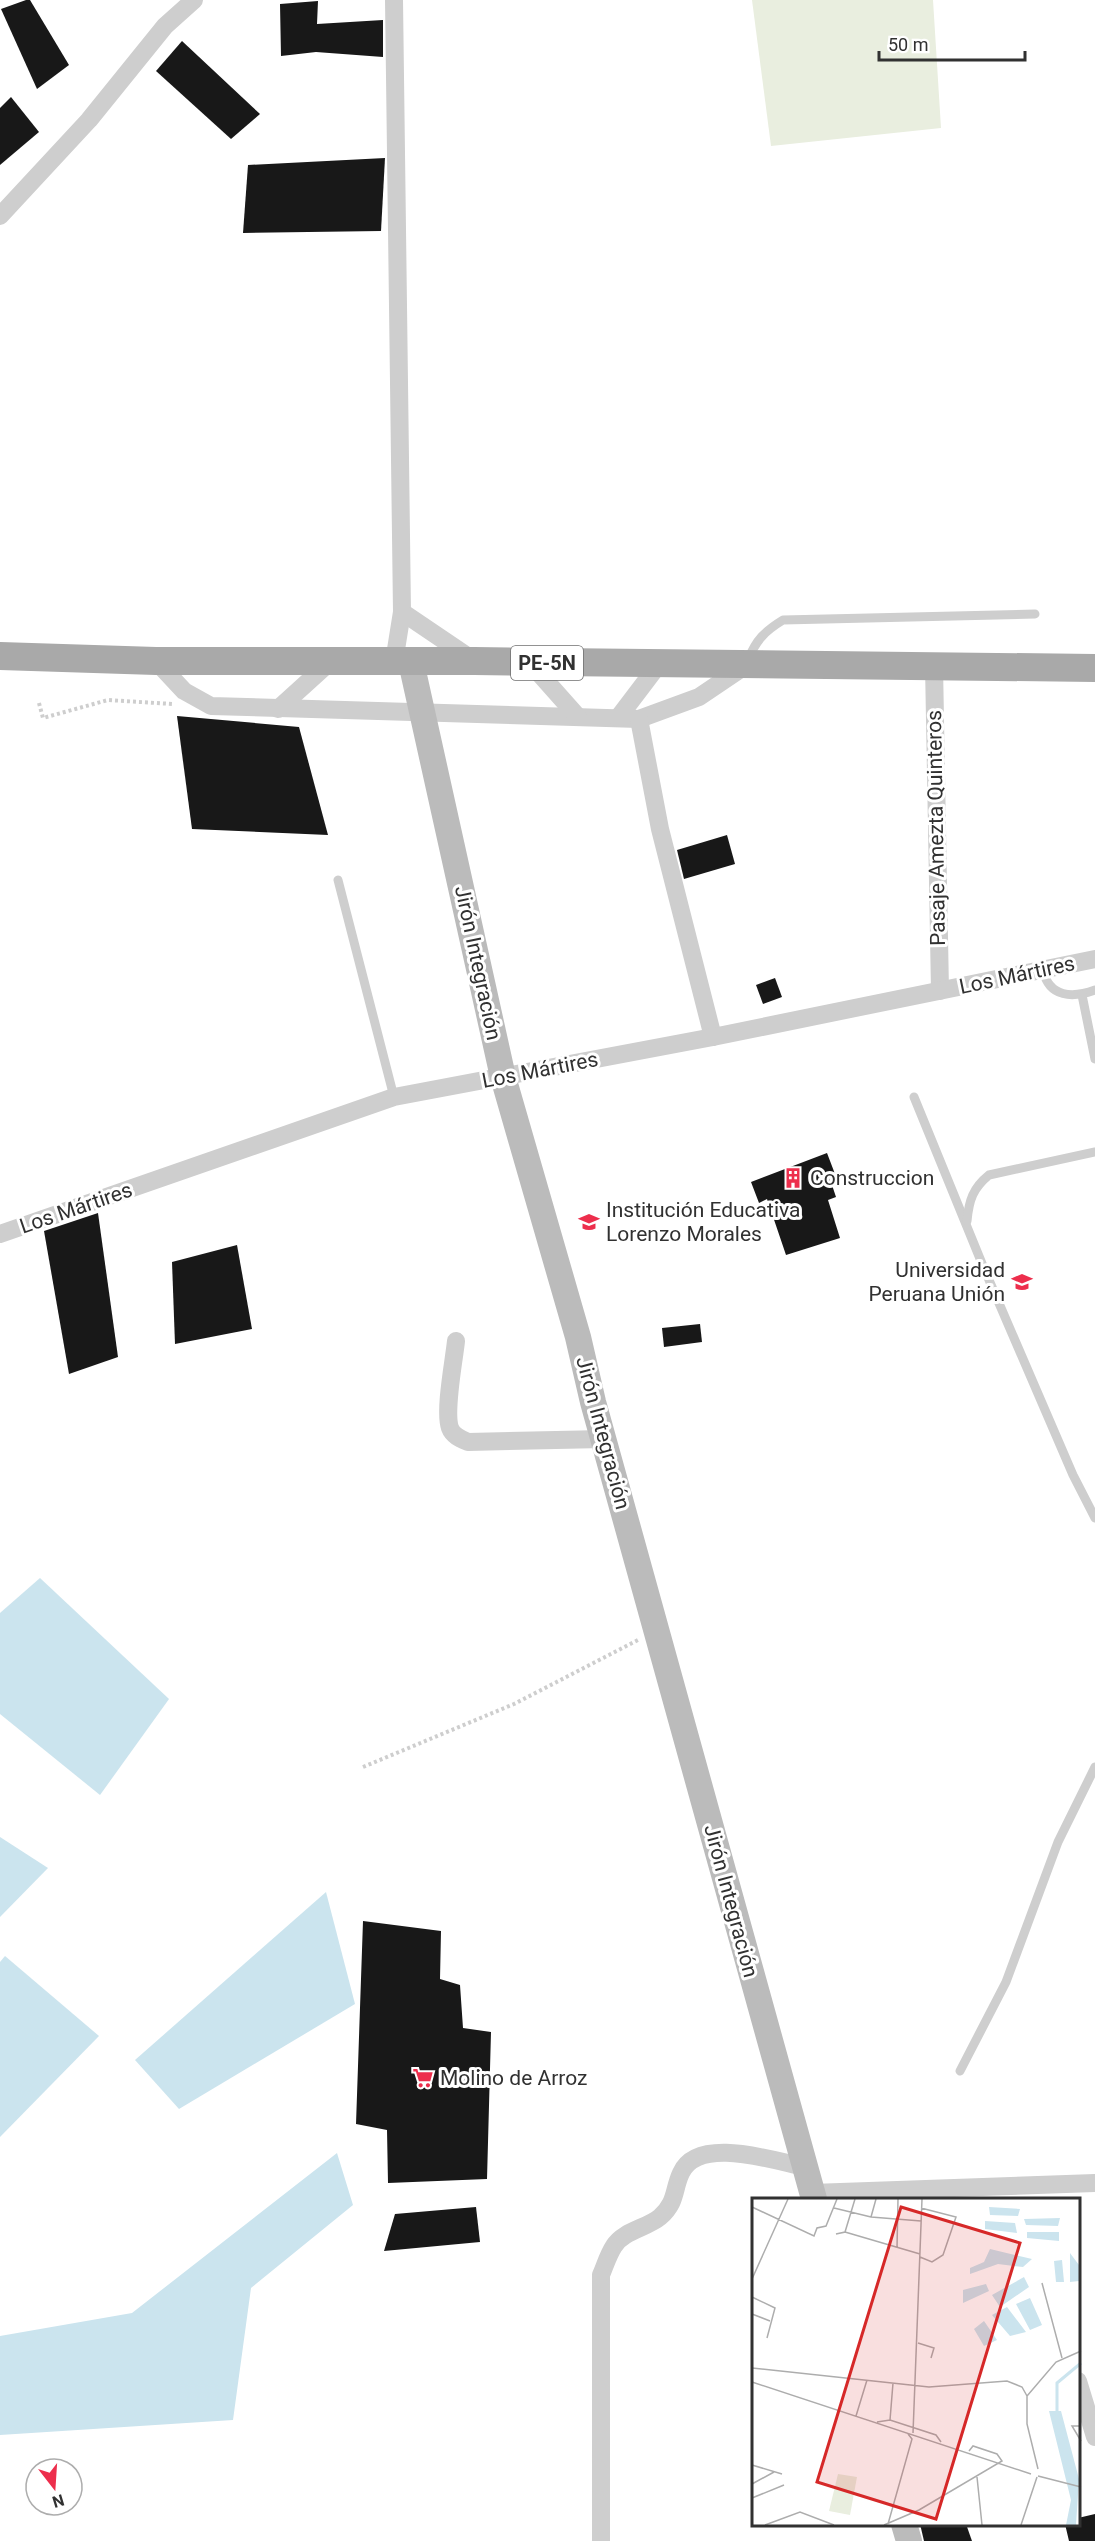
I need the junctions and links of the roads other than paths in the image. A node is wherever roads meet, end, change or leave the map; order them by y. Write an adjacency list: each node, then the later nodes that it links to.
1 (194, 0): 3 (street)
2 (394, 0): 4 (street)
3 (0, 216)
4 (402, 612): 9 (street); 10 (street)
5 (1035, 614): 13 (lane)
6 (0, 656): 7 (main road, PE-5N)
7 (156, 661): 8 (main road, PE-5N); 16 (street)
8 (331, 661): 10 (main road, PE-5N); 16 (street)
9 (474, 661): 10 (main road, PE-5N); 11 (main road, PE-5N)
10 (402, 662): 17 (street, Jirón Integración)
11 (530, 663): 12 (main road, PE-5N); 18 (street)
12 (659, 664): 13 (main road, PE-5N); 19 (street)
13 (746, 665): 14 (main road, PE-5N); 20 (street)
14 (934, 665): 15 (main road, PE-5N); 25 (street, Pasaje Amezta Quinteros)
15 (1095, 668)
16 (278, 709): 17 (street)
17 (423, 713): 18 (street); 29 (street, Jirón Integración)
18 (578, 717): 19 (street)
19 (618, 718): 20 (street)
20 (639, 719): 27 (street)
21 (338, 880): 30 (lane)
22 (1095, 959): 23 (street, Los Mártires)
23 (1043, 970): 25 (street, Los Mártires); 26 (lane)
24 (1095, 990): 26 (lane)
25 (940, 991): 27 (street, Los Mártires)
26 (1082, 995): 28 (lane)
27 (713, 1037): 29 (street, Los Mártires)
28 (1095, 1059)
29 (503, 1077): 30 (street, Los Mártires); 36 (street, Jirón Integración)
30 (394, 1096): 34 (street, Los Mártires)
31 (914, 1097): 33 (lane)
32 (1095, 1152): 33 (lane)
33 (966, 1223): 37 (lane)
34 (0, 1234)
35 (456, 1341): 36 (street)
36 (604, 1439): 40 (street, Jirón Integración)
37 (1095, 1518)
38 (1095, 1767): 39 (lane)
39 (960, 2071)
40 (805, 2167): 43 (street, Jirón Integración); 47 (street)
41 (1095, 2183): 42 (street)
42 (1022, 2192): 43 (street)
43 (813, 2196)
44 (1080, 2390): 45 (street)
45 (1090, 2432)
46 (905, 2526): 48 (street)
47 (601, 2541)
48 (909, 2541)

